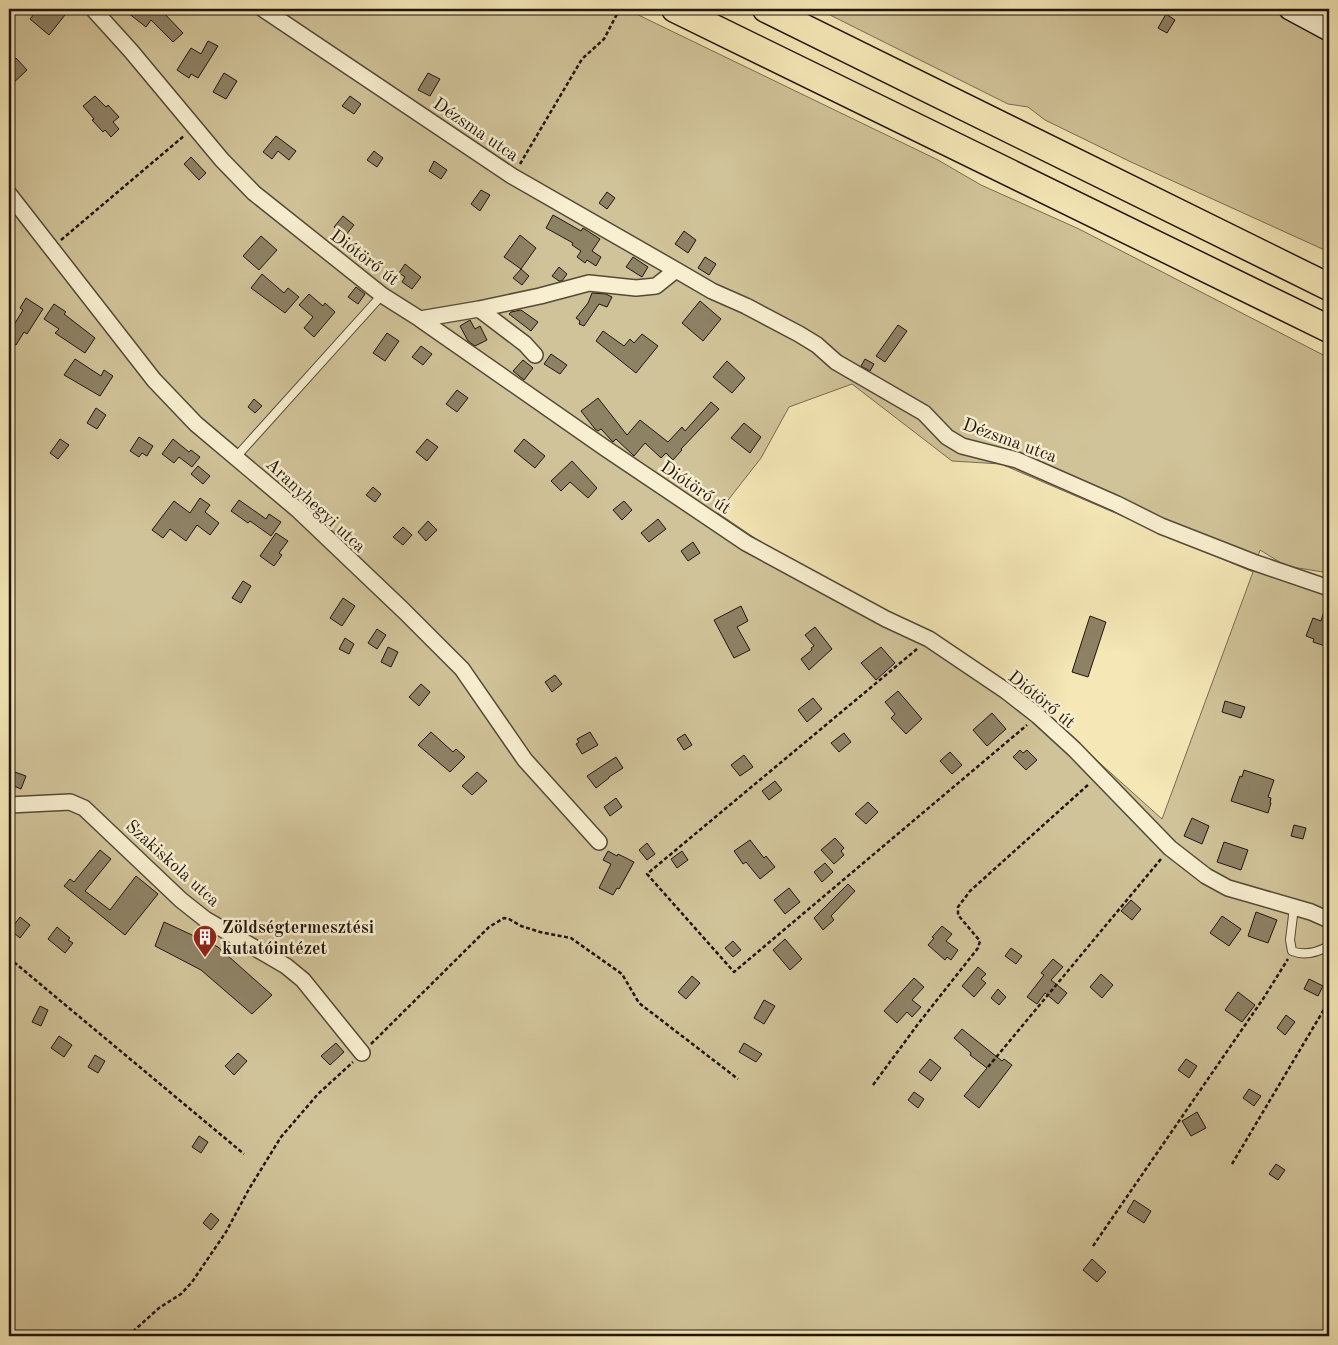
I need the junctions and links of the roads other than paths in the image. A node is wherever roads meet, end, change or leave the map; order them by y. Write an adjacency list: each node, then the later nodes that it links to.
1 (93, 9): 10 (street, Diótörő út)
2 (263, 9): 8 (street, Dézsma utca)
3 (675, 9): 13 (highway)
4 (766, 9): 9 (highway)
5 (1290, 9): 6 (street)
6 (1329, 30)
7 (9, 194): 15 (street, Aranyhegyi utca)
8 (676, 270): 11 (street); 16 (street, Dézsma utca)
9 (1329, 287)
10 (382, 295): 12 (street, Diótörő út); 15 (lane)
11 (479, 309): 12 (street); 14 (street)
12 (420, 319): 19 (street, Diótörő út)
13 (1329, 328)
14 (535, 355)
15 (236, 457): 18 (street, Aranyhegyi utca)
16 (1329, 588)
17 (9, 805): 22 (street, Szakiskola utca)
18 (599, 842)
19 (1294, 907): 20 (street, Diótörő út); 21 (lane)
20 (1329, 920)
21 (1329, 946)
22 (362, 1053)

